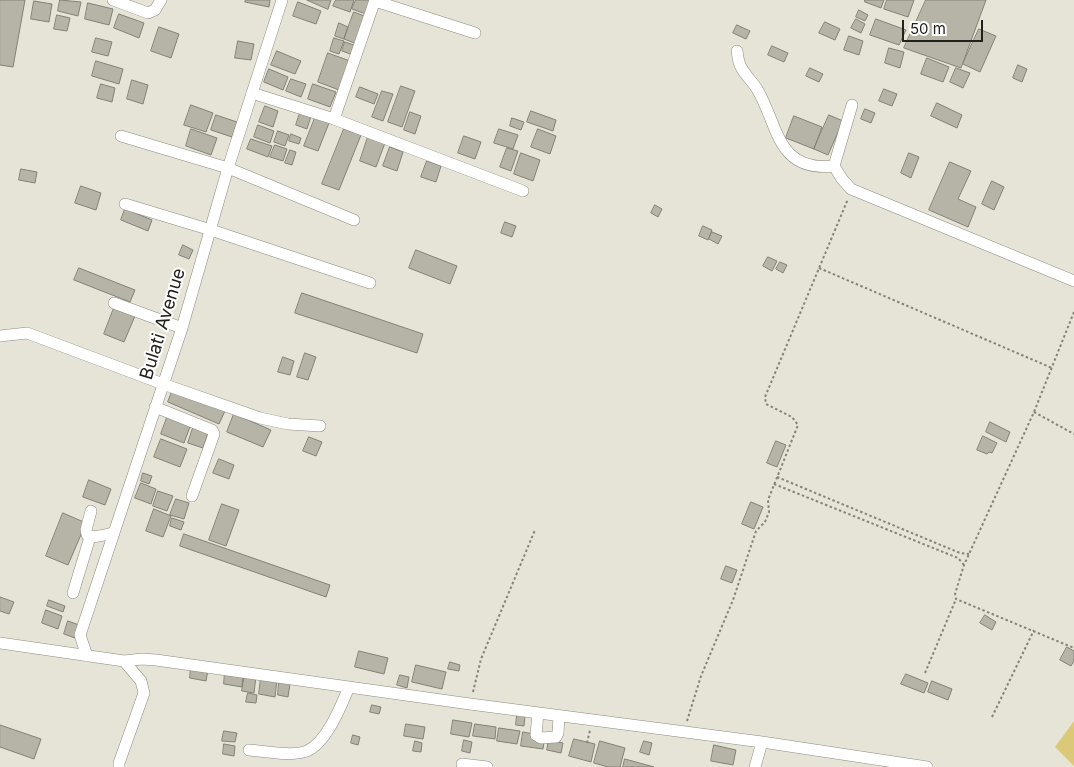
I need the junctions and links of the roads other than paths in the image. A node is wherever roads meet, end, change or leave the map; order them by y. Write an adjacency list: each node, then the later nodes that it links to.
1 (113, 0): 2 (street)
2 (161, 0)
3 (282, 0): 7 (street, Bulati Avenue)
4 (375, 0): 5 (street); 9 (street)
5 (475, 33)
6 (737, 51): 11 (street)
7 (252, 93): 9 (street); 12 (street, Bulati Avenue)
8 (852, 105): 11 (street)
9 (334, 119): 13 (street)
10 (121, 136): 12 (street)
11 (834, 166): 17 (street)
12 (228, 168): 15 (street); 16 (street, Bulati Avenue)
13 (523, 190)
14 (125, 204): 16 (street)
15 (354, 220)
16 (211, 230): 18 (street); 20 (street, Bulati Avenue)
17 (1074, 281)
18 (370, 283)
19 (114, 303): 20 (street)
20 (182, 328): 22 (street, Bulati Avenue)
21 (0, 336): 22 (street)
22 (163, 384): 23 (street, Bulati Avenue); 24 (street)
23 (155, 407): 25 (street); 27 (street, Bulati Avenue)
24 (320, 426)
25 (192, 496)
26 (91, 511): 28 (street)
27 (114, 533): 28 (street); 31 (street, Bulati Avenue)
28 (90, 537): 29 (street)
29 (73, 593)
30 (0, 644): 31 (street)
31 (87, 656): 32 (street)
32 (124, 662): 33 (street); 39 (street)
33 (349, 687): 34 (street); 37 (street)
34 (538, 714): 35 (street); 35 (street)
35 (559, 716): 36 (street)
36 (762, 742): 41 (street); 42 (street)
37 (249, 750)
38 (463, 762): 40 (street)
39 (119, 767)
40 (486, 767)
41 (755, 767)
42 (927, 767)

